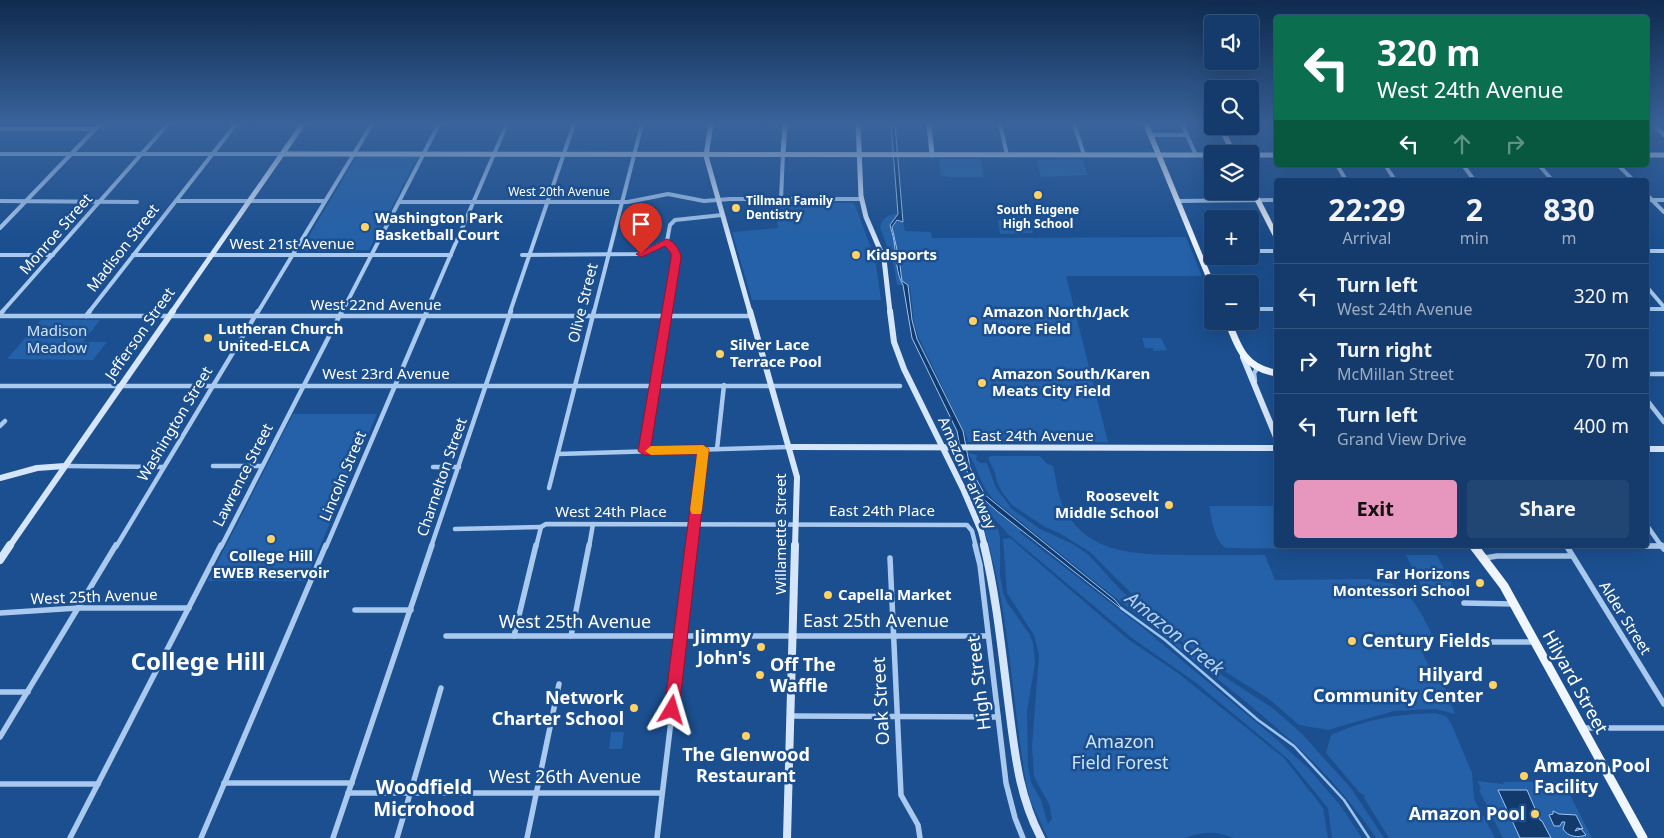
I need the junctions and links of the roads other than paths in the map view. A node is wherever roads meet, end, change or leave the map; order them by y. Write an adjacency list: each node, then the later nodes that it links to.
1 (63, 163): 35 (street)
2 (134, 163): 36 (street, Monroe Street)
3 (206, 163): 37 (street, Madison Street)
4 (277, 163): 38 (street, Jefferson Street)
5 (348, 163): 39 (street, Washington Street)
6 (419, 163): 42 (street, Lawrence Street)
7 (490, 163): 43 (street, Lincoln Street)
8 (561, 163): 44 (street, Charnelton Street)
9 (632, 163): 45 (street, Olive Street)
10 (708, 163): 27 (street, Willamette Street)
11 (783, 163): 25 (street)
12 (859, 163): 26 (street, Amazon Parkway)
13 (1162, 163): 40 (main road)
14 (1339, 167): 19 (street)
15 (1386, 167): 20 (street)
16 (1464, 167): 21 (street)
17 (1541, 167): 22 (street)
18 (1620, 167): 23 (street)
19 (1345, 178)
20 (1394, 178)
21 (1473, 178)
22 (1550, 178)
23 (1631, 178)
24 (1649, 197): 32 (street)
25 (781, 199): 26 (street, West 20th Avenue); 27 (street, West 20th Avenue)
26 (861, 199): 105 (street, Amazon Parkway)
27 (718, 200): 45 (street, West 20th Avenue); 47 (street, Willamette Street)
28 (1258, 200): 40 (street); 49 (main road)
29 (1259, 200): 30 (street)
30 (1274, 200)
31 (1649, 200): 32 (street)
32 (1653, 200): 33 (street); 46 (street)
33 (1664, 200)
34 (0, 201): 35 (street)
35 (26, 201): 36 (street); 48 (street)
36 (100, 201): 41 (street); 56 (street, Monroe Street)
37 (176, 201): 38 (street); 57 (street, Madison Street)
38 (250, 201): 39 (street); 58 (street, Jefferson Street)
39 (325, 201): 59 (street, Washington Street)
40 (1178, 201): 65 (main road)
41 (137, 202)
42 (399, 202): 43 (street, West 20th Avenue); 60 (street, Lawrence Street)
43 (473, 202): 44 (street, West 20th Avenue); 61 (street, Lincoln Street)
44 (548, 202): 45 (street, West 20th Avenue); 63 (street, Charnelton Street)
45 (621, 202): 64 (street, Olive Street)
46 (1664, 212)
47 (722, 215): 50 (street); 80 (street, Willamette Street)
48 (0, 228)
49 (1274, 232)
50 (667, 242): 64 (street); 79 (street)
51 (1259, 251): 52 (street)
52 (1274, 251)
53 (1649, 251): 54 (street)
54 (1664, 251)
55 (0, 255): 56 (street)
56 (53, 255): 71 (street, Monroe Street)
57 (133, 255): 58 (street, West 21st Avenue); 72 (street, Madison Street)
58 (212, 255): 59 (street, West 21st Avenue); 73 (street, Jefferson Street)
59 (292, 255): 60 (street, West 21st Avenue); 74 (street, Washington Street)
60 (372, 255): 61 (street, West 21st Avenue); 75 (street, Lawrence Street)
61 (451, 255): 76 (street, Lincoln Street)
62 (522, 255): 63 (street)
63 (530, 255): 64 (street); 77 (street, Charnelton Street)
64 (608, 255): 78 (street, Olive Street)
65 (1208, 275)
66 (1649, 290): 67 (street)
67 (1664, 308): 70 (street)
68 (1259, 309): 69 (street)
69 (1274, 309)
70 (1649, 309)
71 (0, 315): 72 (street, West 22nd Avenue)
72 (86, 316): 73 (street, West 22nd Avenue)
73 (170, 316): 74 (street, West 22nd Avenue); 93 (street, Jefferson Street)
74 (255, 316): 75 (street, West 22nd Avenue); 94 (street, Washington Street)
75 (340, 316): 76 (street, West 22nd Avenue); 95 (street, Lawrence Street)
76 (425, 316): 77 (street, West 22nd Avenue); 96 (street, Lincoln Street)
77 (510, 316): 78 (street, West 22nd Avenue); 87 (street, Charnelton Street)
78 (593, 316): 79 (street, West 22nd Avenue); 88 (street, Olive Street)
79 (666, 316): 80 (street, West 22nd Avenue); 89 (street)
80 (751, 316): 97 (street, Willamette Street)
81 (1232, 330): 82 (main road)
82 (1243, 357): 83 (main road); 91 (street)
83 (1257, 369): 84 (main road); 91 (street)
84 (1274, 373)
85 (1649, 374): 86 (street)
86 (1664, 374)
87 (487, 385): 88 (street, West 23rd Avenue); 96 (street, West 23rd Avenue); 118 (street, Charnelton Street)
88 (575, 385): 89 (street, West 23rd Avenue); 112 (street, Olive Street)
89 (655, 385): 90 (street, West 23rd Avenue); 111 (street)
90 (724, 385): 97 (street, West 23rd Avenue); 108 (street)
91 (1254, 385): 103 (street)
92 (0, 386): 93 (street, West 23rd Avenue)
93 (121, 386): 94 (street, West 23rd Avenue); 113 (street, Jefferson Street)
94 (213, 386): 95 (street, West 23rd Avenue); 116 (street, Washington Street)
95 (304, 386): 96 (street, West 23rd Avenue); 115 (street, Lawrence Street)
96 (395, 386): 163 (street, Lincoln Street)
97 (771, 386): 98 (street, West 23rd Avenue); 104 (street, Willamette Street)
98 (900, 386)
99 (1649, 403): 101 (street)
100 (5, 421): 102 (street)
101 (1664, 422)
102 (0, 426)
103 (1274, 432)
104 (790, 447): 105 (street, East 24th Avenue); 108 (street); 123 (street, Willamette Street)
105 (943, 448): 106 (street, East 24th Avenue); 171 (street, Amazon Parkway)
106 (1274, 448)
107 (703, 449): 108 (street); 111 (street); 122 (street)
108 (717, 449)
109 (1649, 449): 110 (street)
110 (1664, 449)
111 (644, 451): 112 (street)
112 (558, 454): 120 (street, Olive Street)
113 (65, 466): 116 (street); 119 (street); 135 (street, Jefferson Street)
114 (213, 466): 115 (street)
115 (262, 466): 139 (street, Lawrence Street)
116 (163, 467): 138 (street, Washington Street)
117 (432, 467): 118 (street)
118 (459, 467): 141 (street, Charnelton Street)
119 (0, 478)
120 (549, 488)
121 (593, 524): 122 (street, West 24th Place); 125 (street, West 24th Place); 148 (street)
122 (695, 524): 123 (street, West 24th Place); 143 (street)
123 (796, 524): 124 (street, East 24th Place); 144 (street, Willamette Street)
124 (967, 525): 149 (street, High Street)
125 (543, 526): 127 (street, West 24th Place); 147 (street)
126 (1649, 528): 129 (street)
127 (454, 529)
128 (1649, 547): 129 (street)
129 (1663, 547)
130 (1476, 548): 134 (main road, Hilyard Street)
131 (1568, 548): 132 (street, Alder Street)
132 (1572, 556): 134 (street); 156 (street, Alder Street)
133 (890, 558): 145 (street, Oak Street)
134 (1484, 558): 137 (main road, Hilyard Street)
135 (0, 559)
136 (1464, 603): 137 (street)
137 (1514, 604): 151 (main road, Hilyard Street)
138 (78, 608): 139 (street, West 25th Avenue); 142 (street, West 25th Avenue); 155 (street, Washington Street)
139 (189, 608): 166 (street, Lawrence Street)
140 (355, 610): 141 (street)
141 (410, 610): 164 (street, Charnelton Street)
142 (0, 613)
143 (680, 635): 144 (street, West 25th Avenue); 148 (street, West 25th Avenue); 169 (street)
144 (793, 635): 145 (street, East 25th Avenue); 157 (street, Willamette Street)
145 (893, 635): 149 (street, East 25th Avenue); 158 (street, Oak Street)
146 (446, 636): 147 (street, West 25th Avenue)
147 (514, 636): 148 (street, West 25th Avenue)
148 (571, 636)
149 (988, 636): 159 (street, High Street)
150 (1459, 642): 151 (street)
151 (1535, 642): 160 (main road, Hilyard Street)
152 (559, 684): 168 (street)
153 (442, 688): 167 (street)
154 (0, 692): 155 (street)
155 (28, 692): 162 (street, Washington Street)
156 (1664, 704)
157 (791, 716): 158 (street); 178 (street, Willamette Street)
158 (897, 717): 159 (street); 179 (street, Oak Street)
159 (998, 717): 180 (street, High Street)
160 (1582, 728): 161 (street); 181 (main road, Hilyard Street)
161 (1664, 728)
162 (0, 737)
163 (224, 783): 164 (street); 173 (street, Lincoln Street)
164 (352, 783): 170 (street, Charnelton Street)
165 (0, 784): 166 (street)
166 (98, 784): 172 (street, Lawrence Street)
167 (410, 792): 168 (street, West 26th Avenue); 170 (street, West 26th Avenue); 175 (street)
168 (536, 792): 169 (street, West 26th Avenue); 176 (street)
169 (662, 792): 177 (street)
170 (348, 793): 174 (street, Charnelton Street)
171 (1040, 837)
172 (70, 838)
173 (201, 838)
174 (333, 838)
175 (397, 838)
176 (526, 838)
177 (657, 838)
178 (787, 838)
179 (920, 838)
180 (1023, 838)
181 (1643, 838)

